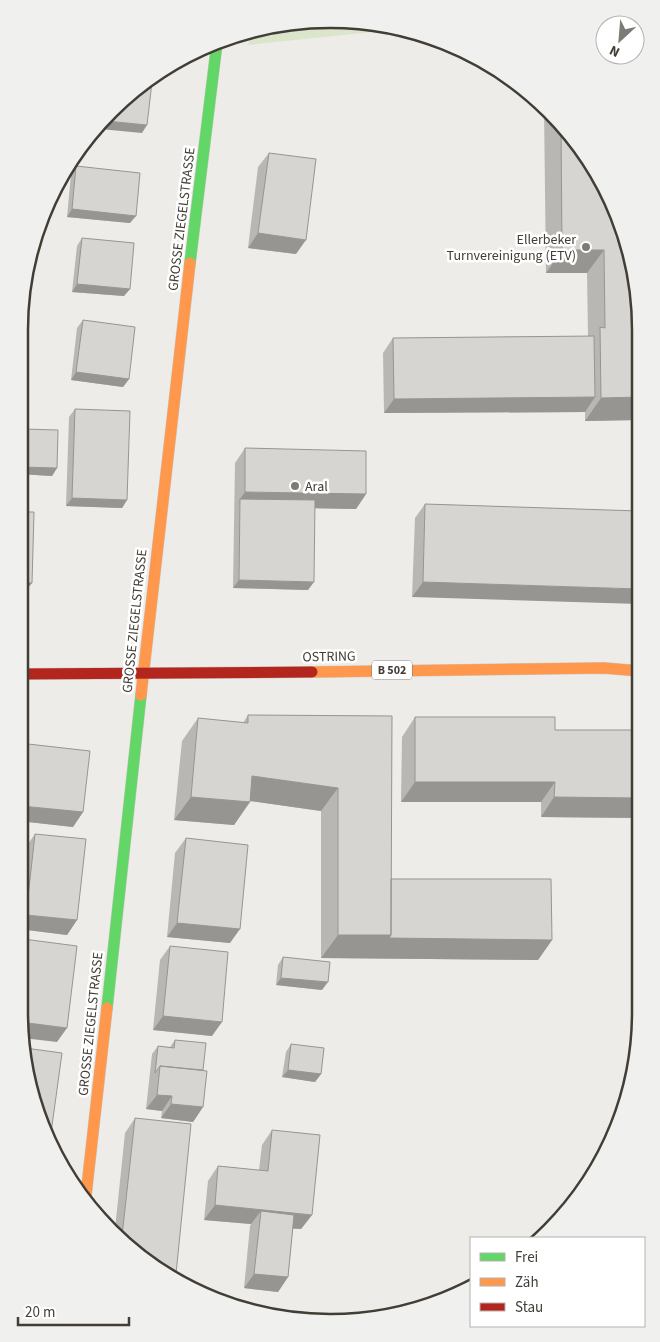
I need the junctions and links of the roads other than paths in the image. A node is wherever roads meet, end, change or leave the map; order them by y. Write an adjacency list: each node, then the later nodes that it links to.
1 (216, 50): 4 (street, GROSSE ZIEGELSTRASSE)
2 (632, 670): 4 (street, OSTRING / B 502)
3 (28, 674): 4 (street, OSTRING / B 502)
4 (143, 674): 5 (street, GROSSE ZIEGELSTRASSE)
5 (87, 1192)

